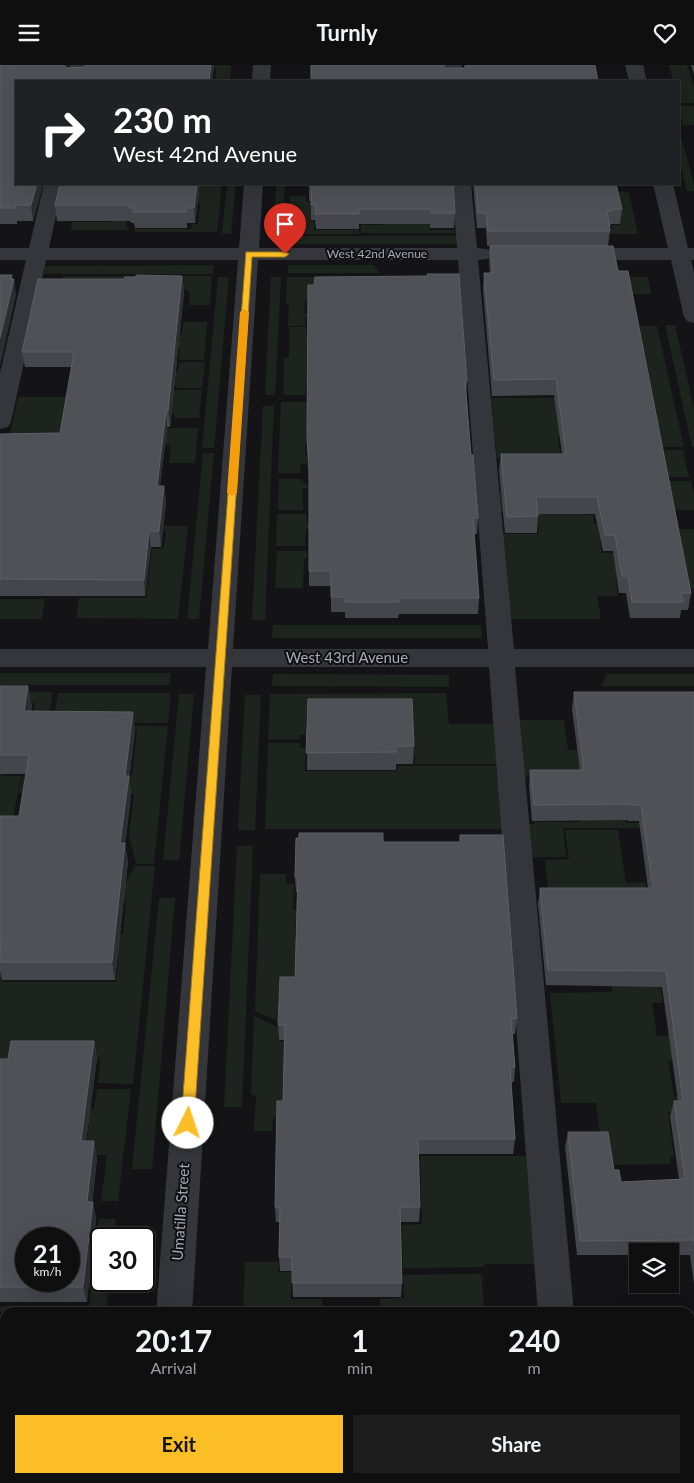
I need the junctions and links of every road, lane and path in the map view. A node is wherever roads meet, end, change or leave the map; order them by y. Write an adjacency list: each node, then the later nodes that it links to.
1 (79, 65): 5 (street)
2 (262, 65): 6 (street)
3 (453, 65): 7 (street)
4 (634, 65): 8 (street)
5 (76, 80)
6 (261, 80)
7 (454, 80)
8 (638, 80)
9 (53, 185): 14 (street)
10 (253, 185): 15 (street, Umatilla Street)
11 (462, 185): 16 (street)
12 (662, 185): 19 (street)
13 (0, 254): 14 (street, West 42nd Avenue)
14 (37, 254): 15 (street, West 42nd Avenue); 21 (street)
15 (248, 254): 16 (street, West 42nd Avenue); 23 (street, Umatilla Street)
16 (468, 254): 17 (street, West 42nd Avenue); 24 (street)
17 (506, 254)
18 (554, 254): 19 (street)
19 (687, 254): 20 (street)
20 (694, 317)
21 (0, 422)
22 (0, 658): 23 (street, West 43rd Avenue)
23 (220, 658): 24 (street, West 43rd Avenue); 26 (street, Umatilla Street)
24 (502, 658): 25 (street, West 43rd Avenue); 27 (street)
25 (694, 658)
26 (174, 1307)
27 (556, 1307)

